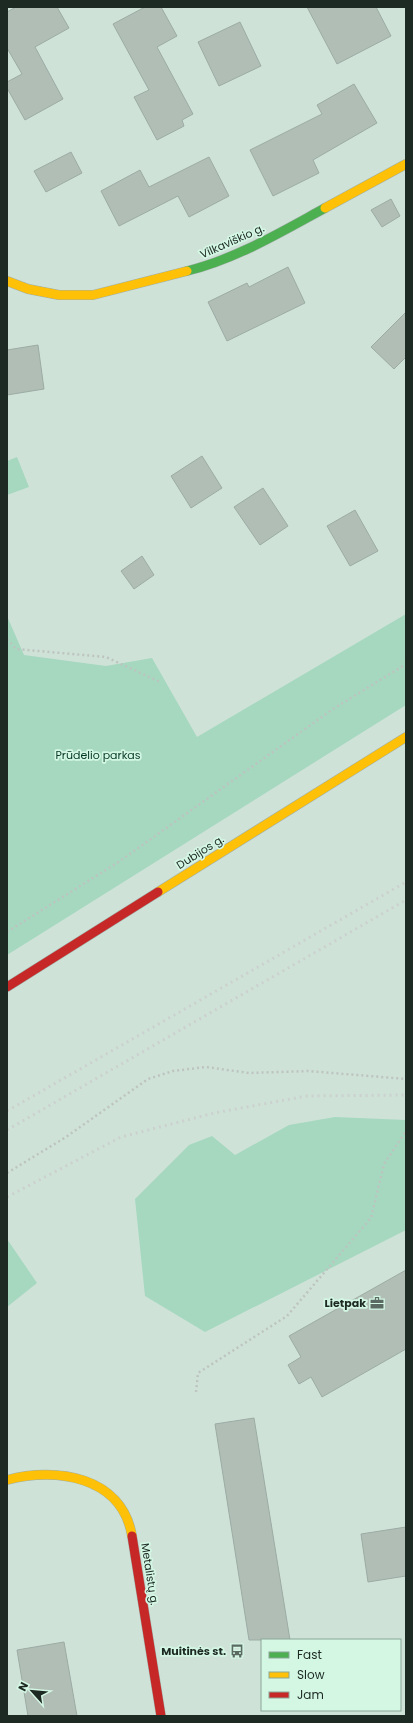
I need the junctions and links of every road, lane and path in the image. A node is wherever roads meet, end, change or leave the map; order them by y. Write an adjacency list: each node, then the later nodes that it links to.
1 (406, 164): 2 (street, Vilkaviškio g.)
2 (7, 281)
3 (7, 639): 5 (path)
4 (406, 664): 7 (path)
5 (160, 682)
6 (406, 737): 8 (street, Dubijos g.)
7 (7, 932)
8 (7, 987)
9 (406, 1079): 11 (path)
10 (406, 1131): 12 (path)
11 (7, 1173)
12 (196, 1392)
13 (7, 1480): 14 (street, Metalistų g.)
14 (161, 1716)

